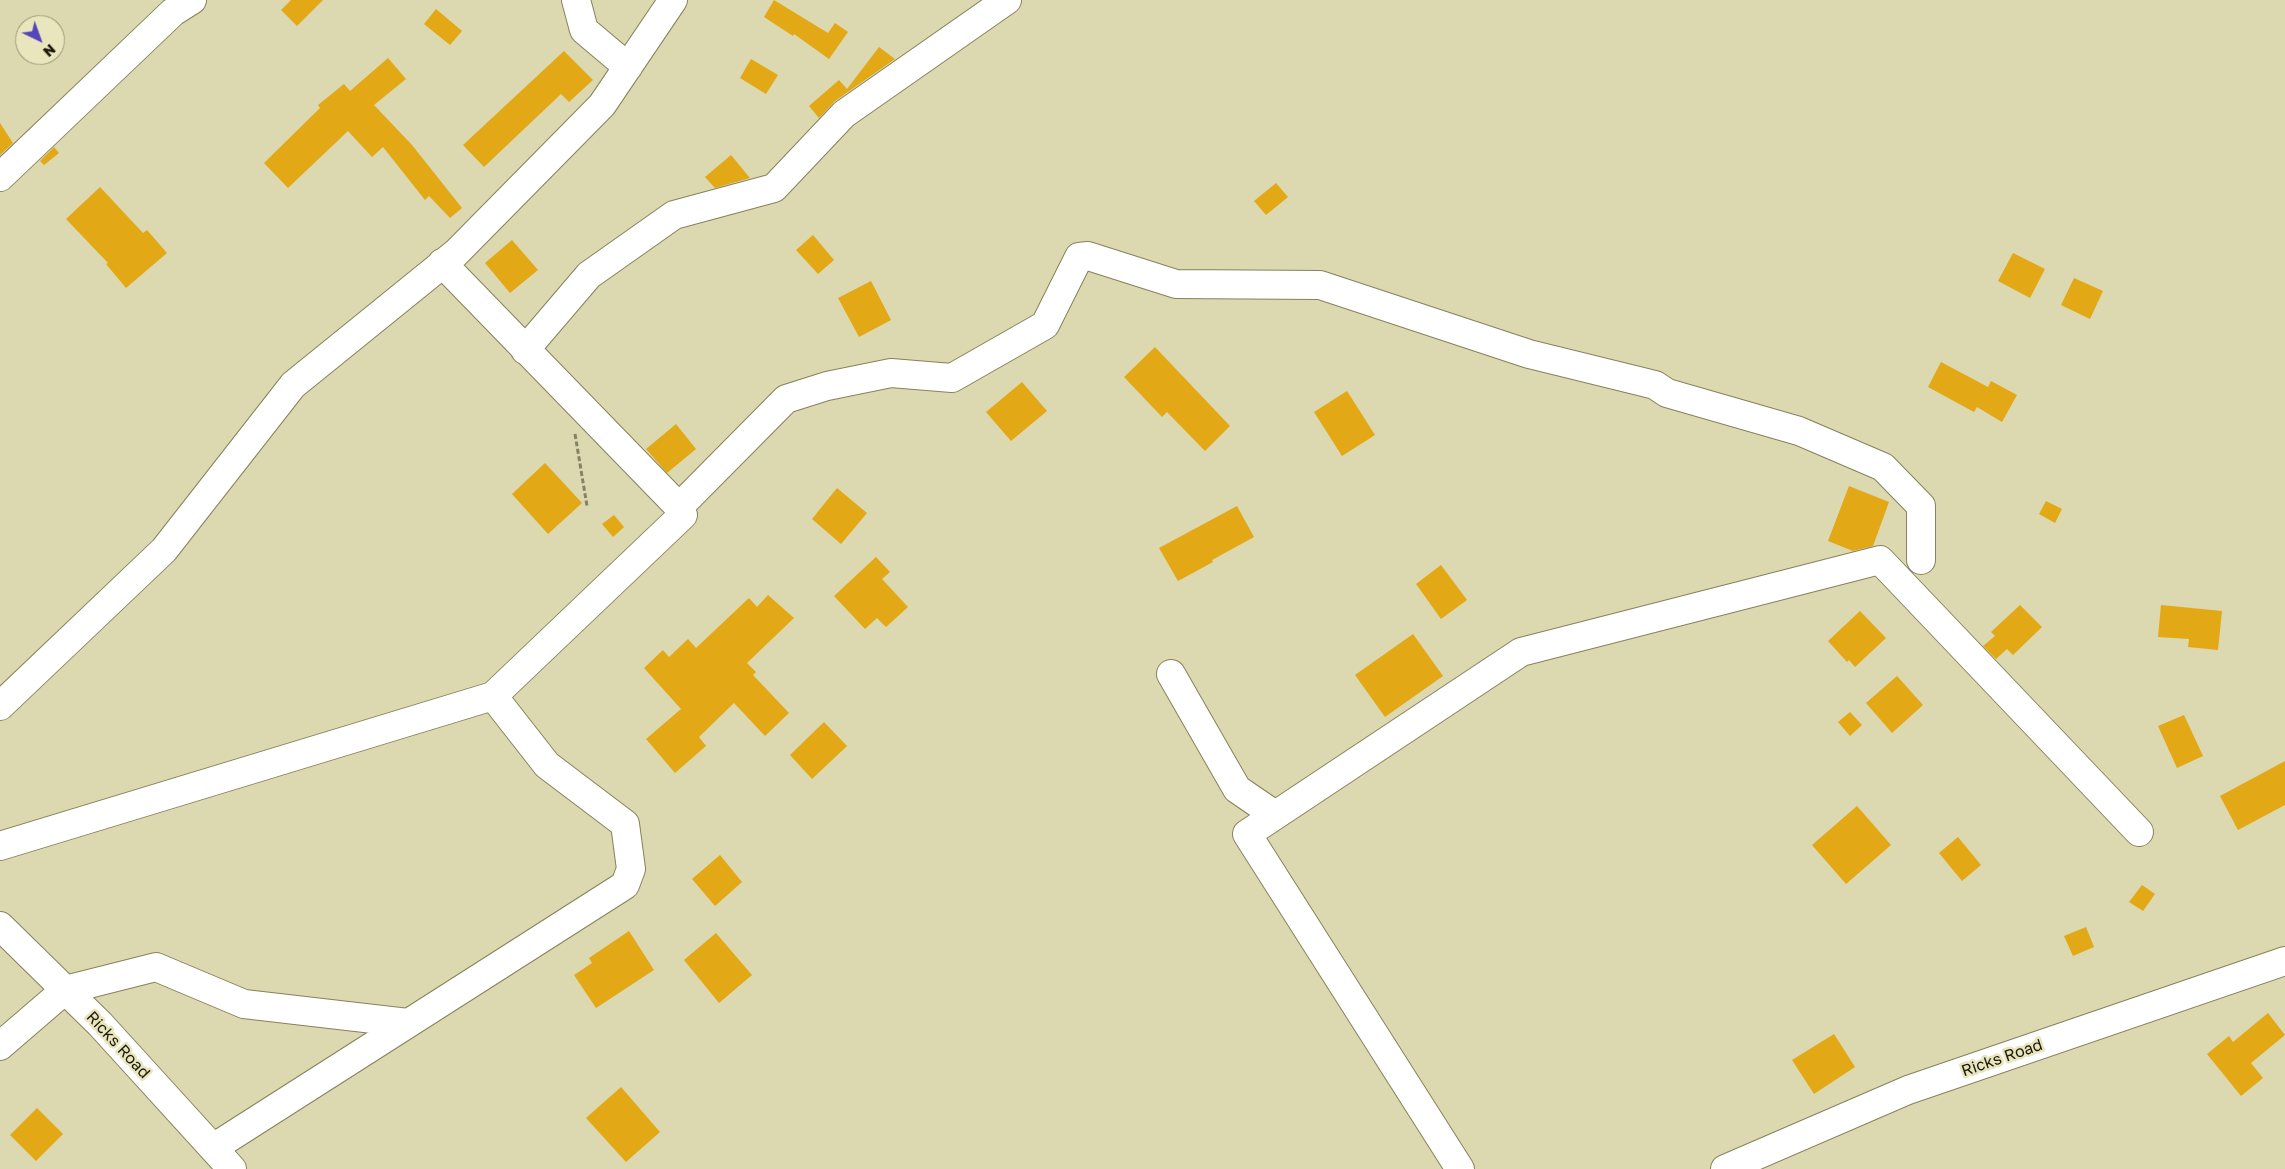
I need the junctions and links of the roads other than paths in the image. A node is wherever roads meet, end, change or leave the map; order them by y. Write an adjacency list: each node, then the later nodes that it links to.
1 (192, 0): 6 (street)
2 (576, 0): 5 (street)
3 (673, 0): 5 (street)
4 (1008, 0): 8 (street)
5 (628, 67): 7 (street)
6 (0, 177)
7 (442, 263): 8 (street); 13 (street)
8 (525, 350): 9 (street)
9 (679, 507): 10 (street); 12 (street)
10 (1921, 560)
11 (1171, 674): 14 (street)
12 (493, 696): 16 (street); 20 (street)
13 (0, 706)
14 (1275, 815): 15 (street); 24 (street)
15 (2139, 832)
16 (0, 846)
17 (0, 926): 19 (street, Ricks Road)
18 (2285, 960): 25 (street, Ricks Road)
19 (65, 990): 20 (street); 21 (street); 22 (street, Ricks Road)
20 (408, 1023): 22 (street)
21 (0, 1046)
22 (213, 1148): 23 (street, Ricks Road)
23 (232, 1169)
24 (1460, 1169)
25 (1725, 1169)

